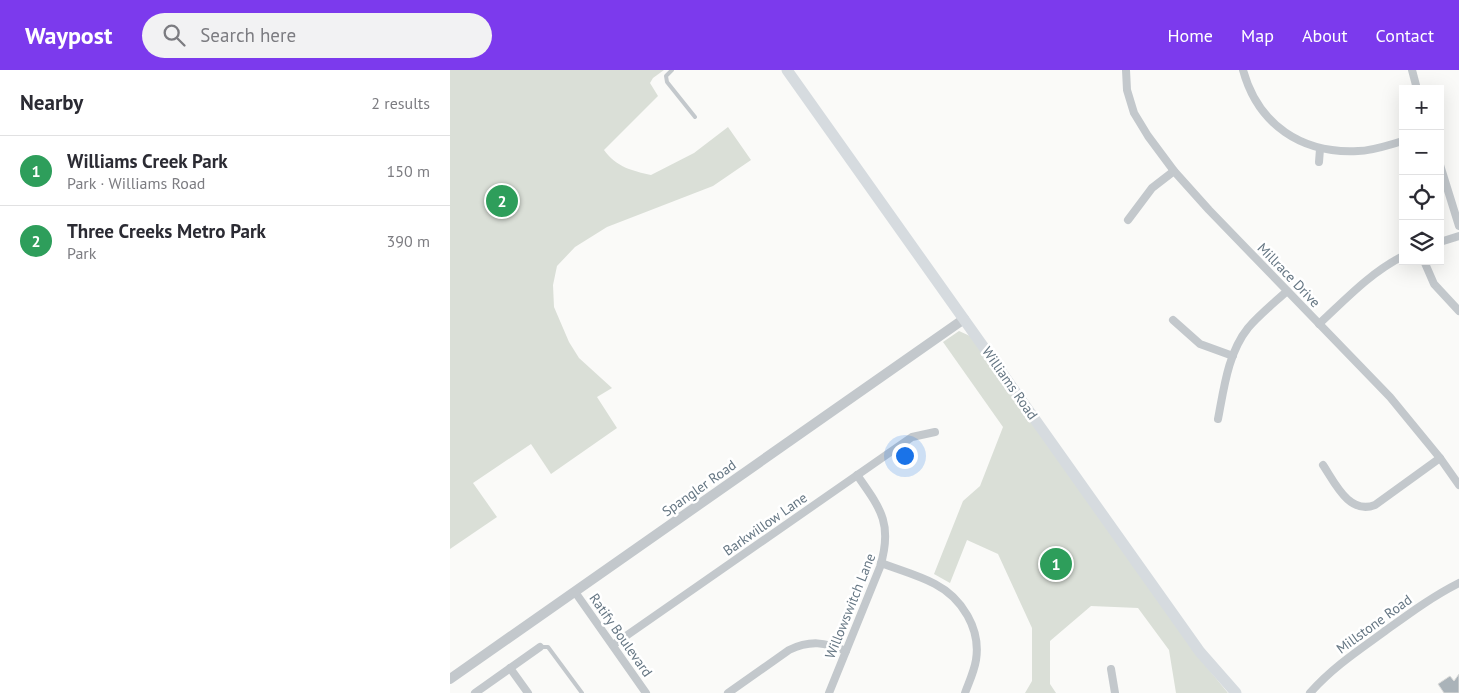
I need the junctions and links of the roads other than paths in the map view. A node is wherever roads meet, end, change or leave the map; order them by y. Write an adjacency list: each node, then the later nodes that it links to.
1 (672, 70): 7 (lane)
2 (787, 70): 21 (main road, Williams Road)
3 (1126, 70): 11 (street, Millrace Drive)
4 (1244, 70): 9 (street)
5 (1412, 70): 6 (street)
6 (1416, 85)
7 (695, 117)
8 (1399, 142): 9 (street)
9 (1320, 149): 10 (street)
10 (1319, 162)
11 (1174, 171): 13 (street); 19 (street, Millrace Drive)
12 (1443, 175): 14 (street)
13 (1128, 220)
14 (1459, 226)
15 (1459, 236): 16 (street)
16 (1444, 241)
17 (1399, 258): 23 (street)
18 (1426, 265): 20 (street)
19 (1287, 291): 23 (street, Millrace Drive); 24 (street)
20 (1459, 311)
21 (964, 319): 33 (street, Spangler Road); 48 (main road, Williams Road)
22 (1173, 320): 24 (street)
23 (1319, 324): 27 (street, Millrace Drive)
24 (1232, 356): 25 (street)
25 (1218, 419)
26 (935, 432): 29 (street, Barkwillow Lane)
27 (1440, 458): 28 (street); 30 (street, Millrace Drive)
28 (1323, 465)
29 (857, 475): 31 (street, Willowswitch Lane); 34 (street, Barkwillow Lane)
30 (1459, 485)
31 (881, 563): 36 (street, Willowswitch Lane); 46 (street)
32 (1459, 583): 49 (street, Millstone Road)
33 (575, 592): 34 (street, Ratify Boulevard); 39 (street, Spangler Road)
34 (613, 646): 43 (street, Ratify Boulevard)
35 (540, 647): 37 (street); 42 (lane)
36 (846, 651): 44 (street); 45 (street, Willowswitch Lane)
37 (510, 668): 40 (street); 41 (street)
38 (1111, 669): 47 (street)
39 (450, 679)
40 (474, 693)
41 (528, 693)
42 (582, 693)
43 (646, 693)
44 (728, 693)
45 (829, 693)
46 (965, 693)
47 (1115, 693)
48 (1236, 693)
49 (1310, 693)

